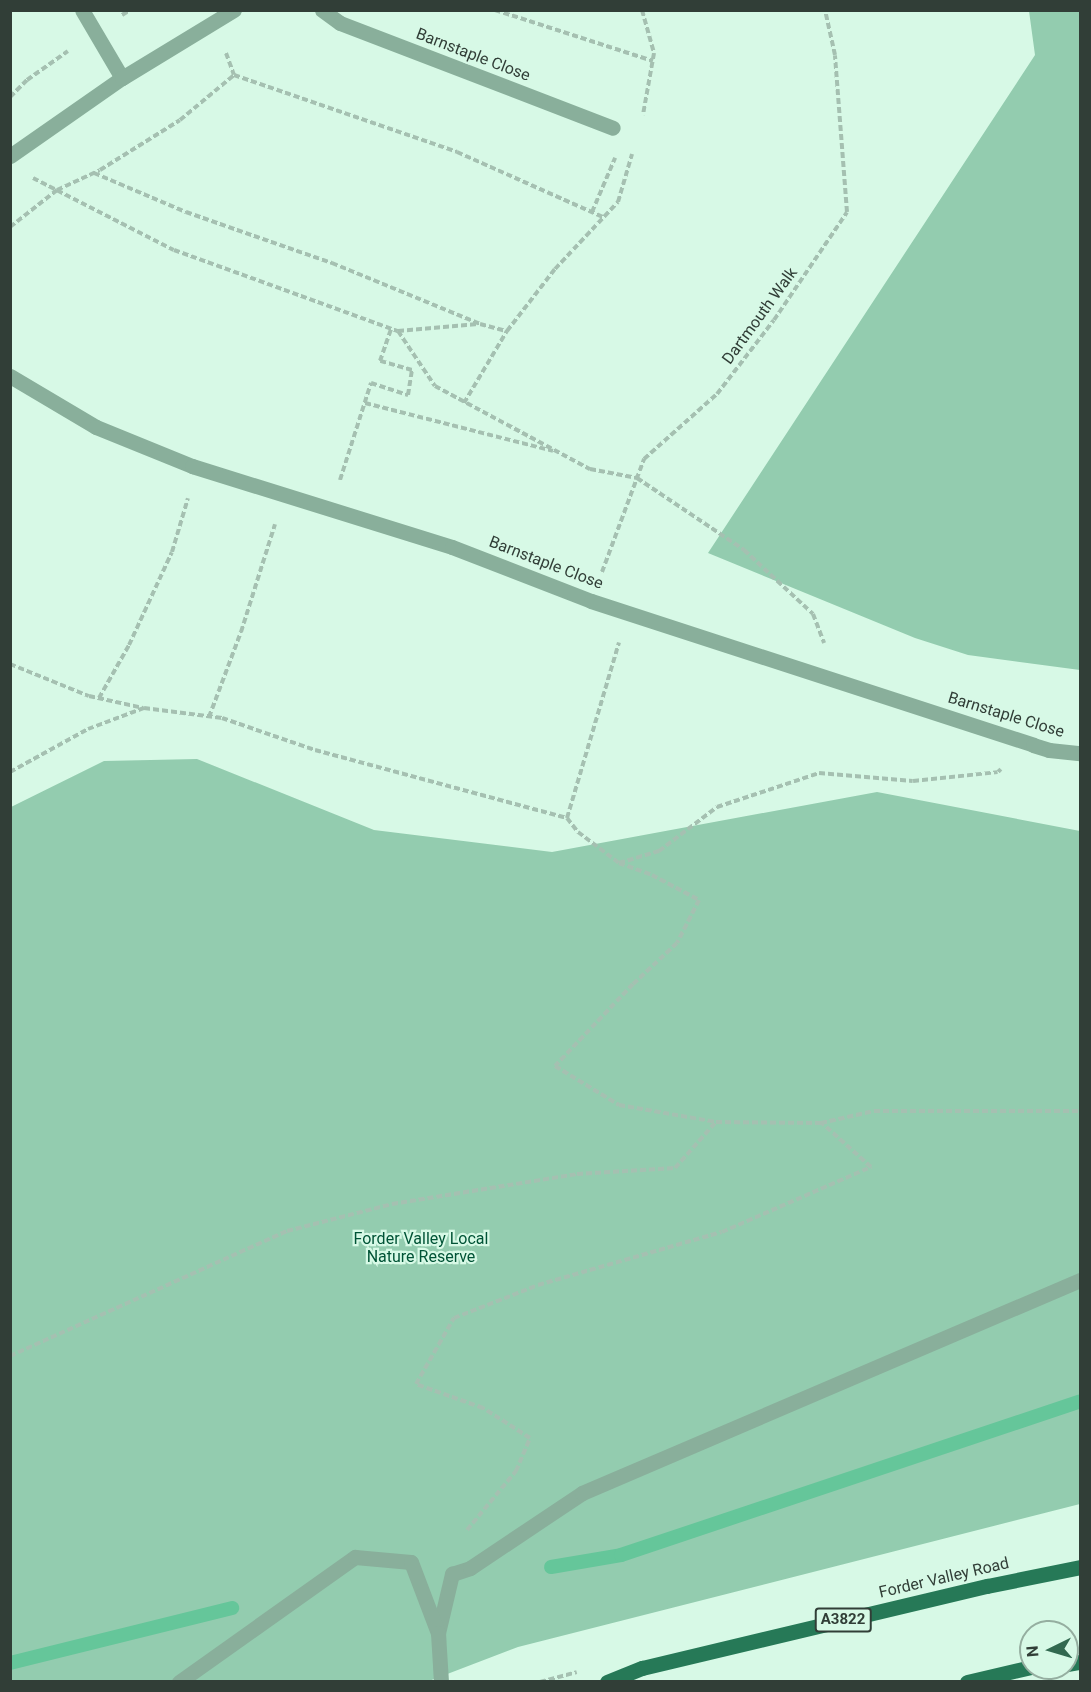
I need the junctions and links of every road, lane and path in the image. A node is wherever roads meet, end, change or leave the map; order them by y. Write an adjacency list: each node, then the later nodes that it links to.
1 (82, 10): 10 (street)
2 (234, 10): 7 (street)
3 (322, 10): 12 (street, Barnstaple Close)
4 (495, 10): 8 (path)
5 (642, 10): 8 (path)
6 (825, 10): 30 (path, Dartmouth Walk)
7 (214, 22): 9 (path); 10 (street)
8 (653, 61): 11 (path)
9 (234, 75): 15 (path); 18 (path)
10 (122, 78): 14 (street)
11 (642, 122)
12 (613, 128): 18 (path)
13 (635, 145): 19 (path)
14 (10, 156)
15 (94, 172): 17 (path); 21 (path)
16 (29, 176): 17 (path)
17 (57, 190): 20 (path); 22 (path)
18 (592, 212): 19 (path)
19 (603, 217): 23 (path)
20 (10, 227)
21 (480, 324): 23 (path); 24 (path)
22 (391, 329): 24 (path); 26 (path)
23 (507, 331): 27 (path)
24 (398, 332): 27 (path)
25 (10, 376): 29 (street, Barnstaple Close)
26 (365, 403): 28 (path); 32 (path)
27 (464, 403): 28 (path)
28 (561, 453): 30 (path)
29 (197, 468): 31 (street, Barnstaple Close); 37 (path)
30 (637, 478): 33 (path, Dartmouth Walk); 36 (path)
31 (284, 495): 32 (street, Barnstaple Close); 39 (path)
32 (331, 510): 33 (street, Barnstaple Close)
33 (591, 601): 34 (street, Barnstaple Close)
34 (629, 613): 36 (street, Barnstaple Close); 43 (path)
35 (10, 664): 37 (path)
36 (839, 682): 40 (street, Barnstaple Close)
37 (99, 698): 38 (path)
38 (144, 708): 39 (path); 42 (path)
39 (209, 717): 43 (path)
40 (1033, 745): 41 (street, Barnstaple Close); 44 (path)
41 (1080, 753)
42 (10, 772)
43 (567, 818): 44 (path)
44 (619, 863): 46 (path)
45 (1080, 1111): 47 (path)
46 (716, 1122): 47 (path); 49 (path)
47 (821, 1122): 51 (path)
48 (1080, 1280): 51 (street)
49 (10, 1356)
50 (1080, 1567): 56 (main road, Forder Valley Road / A3822)
51 (452, 1574): 52 (street)
52 (438, 1633): 54 (street); 55 (street)
53 (1019, 1670): 57 (main road)
54 (179, 1682)
55 (441, 1682)
56 (607, 1682)
57 (967, 1682)

